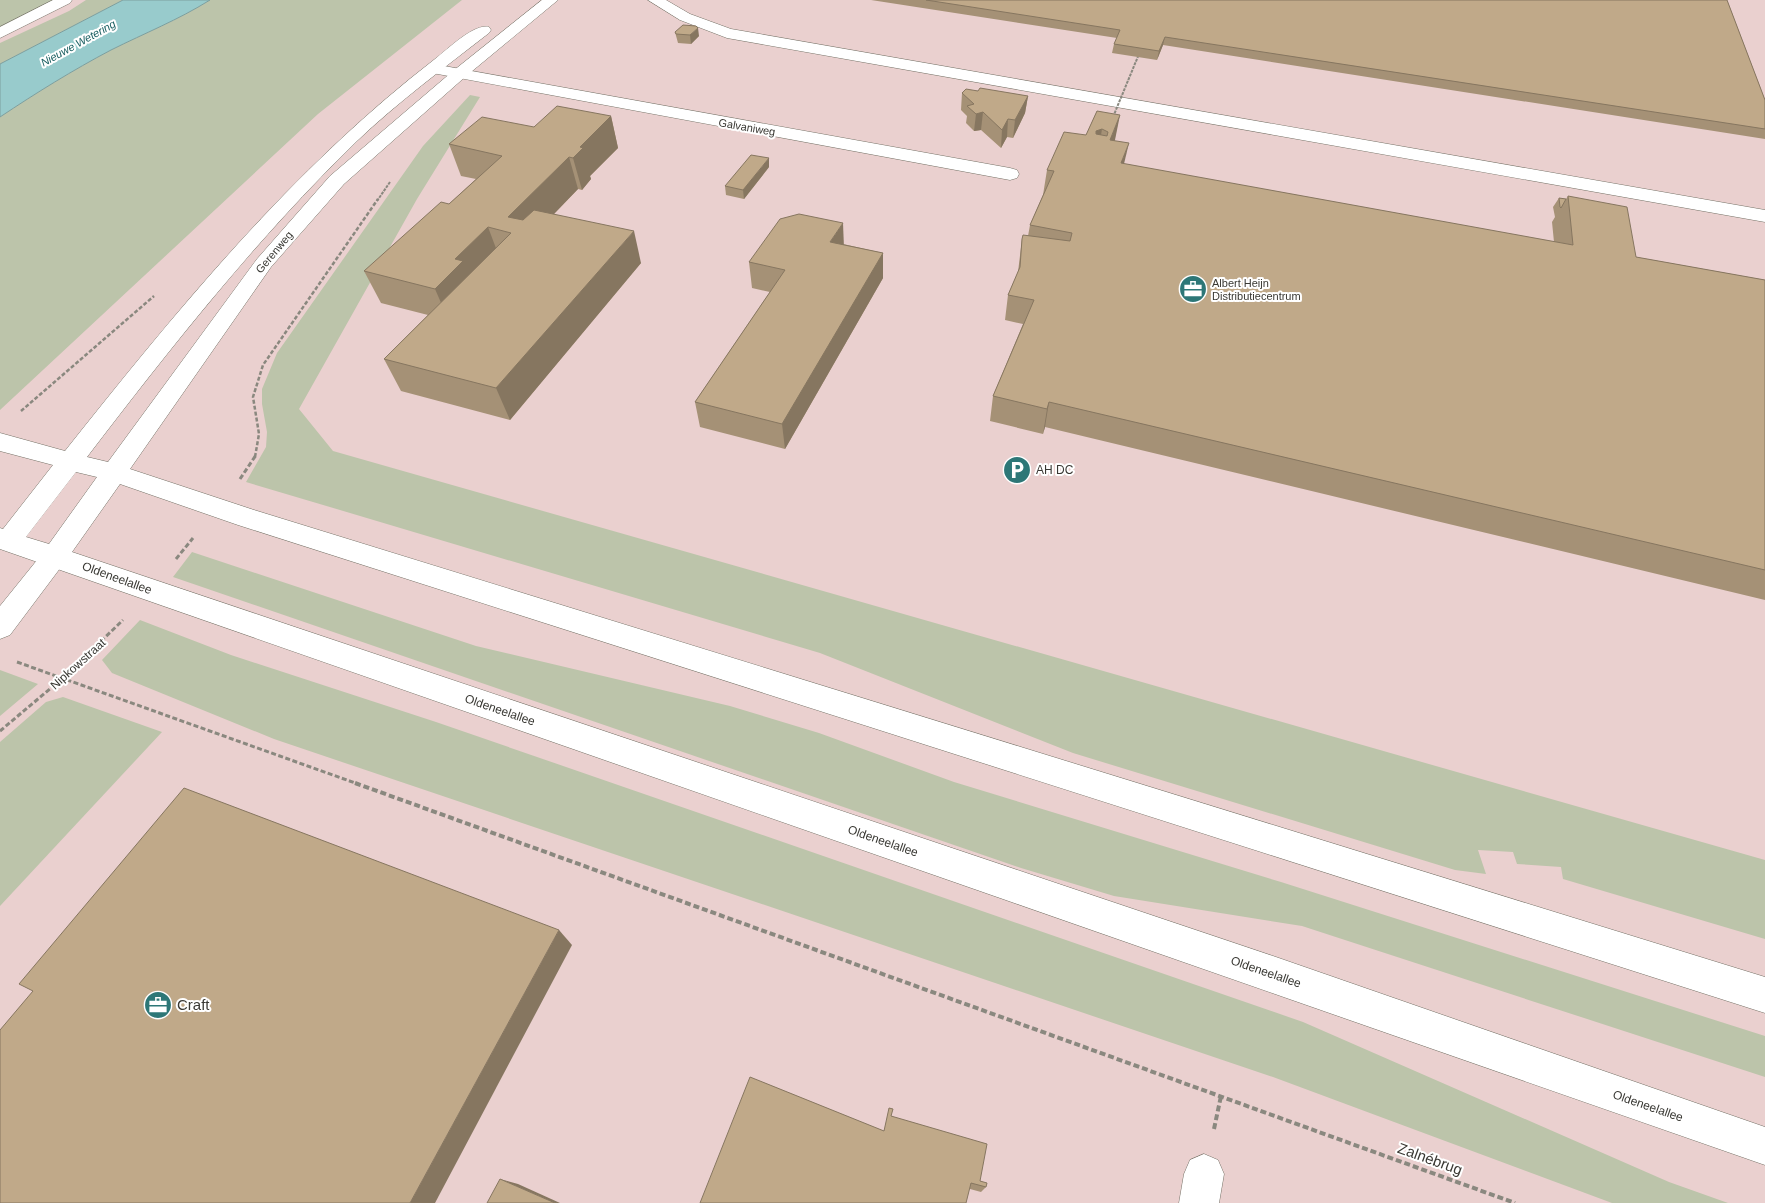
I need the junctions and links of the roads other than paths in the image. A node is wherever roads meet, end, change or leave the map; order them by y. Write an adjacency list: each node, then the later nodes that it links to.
1 (65, 0): 5 (main road)
2 (522, 0): 6 (main road, Gerenweg)
3 (551, 0): 7 (main road, Gerenweg)
4 (655, 0): 9 (main road)
5 (0, 33)
6 (433, 69): 7 (main road, Galvaniweg); 11 (main road, Gerenweg)
7 (459, 74): 8 (main road, Galvaniweg); 12 (main road, Gerenweg)
8 (1010, 174)
9 (1765, 216)
10 (0, 442): 11 (main road)
11 (71, 460): 12 (main road); 13 (main road, Gerenweg)
12 (114, 472): 14 (main road, Gerenweg); 16 (main road)
13 (3, 543): 14 (main road, Oldeneelallee)
14 (55, 556): 15 (main road); 17 (main road, Oldeneelallee)
15 (0, 627)
16 (1765, 994)
17 (1765, 1146)

